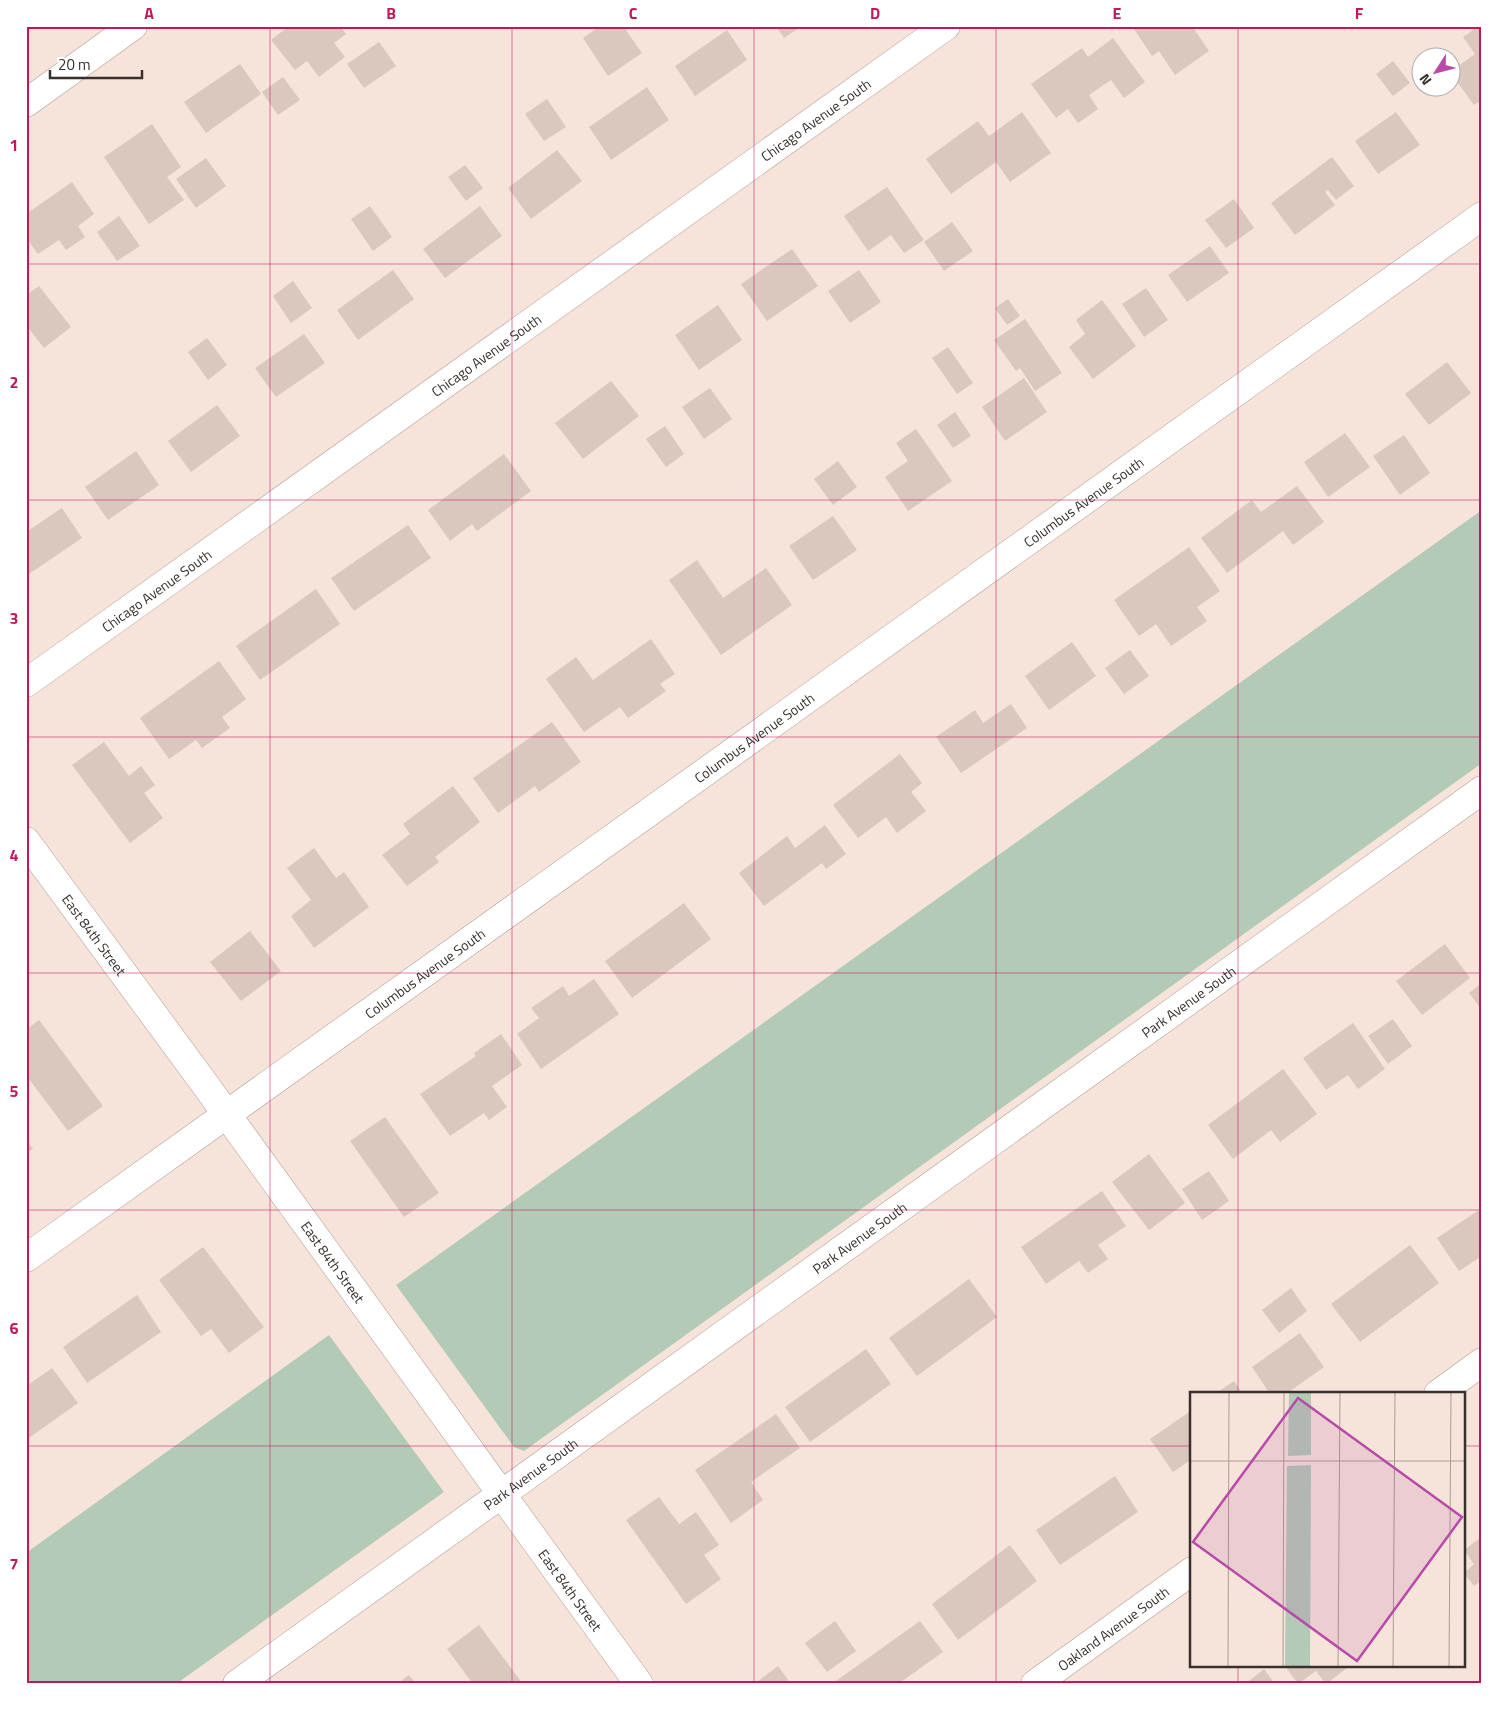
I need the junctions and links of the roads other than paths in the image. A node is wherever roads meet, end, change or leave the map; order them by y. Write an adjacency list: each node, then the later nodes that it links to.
1 (134, 26): 3 (street)
2 (946, 26): 5 (street, Chicago Avenue South)
3 (26, 103)
4 (1482, 216): 8 (street, Columbus Avenue South)
5 (26, 683)
6 (1482, 790): 12 (street, Park Avenue South)
7 (26, 841): 8 (street, East 84th Street)
8 (227, 1114): 9 (street, Columbus Avenue South); 12 (street, East 84th Street)
9 (26, 1258)
10 (1482, 1362): 11 (street)
11 (1441, 1392)
12 (501, 1494): 14 (street, Park Avenue South); 15 (street, East 84th Street)
13 (1190, 1572): 16 (street, Oakland Avenue South)
14 (237, 1684)
15 (640, 1684)
16 (1035, 1684)

